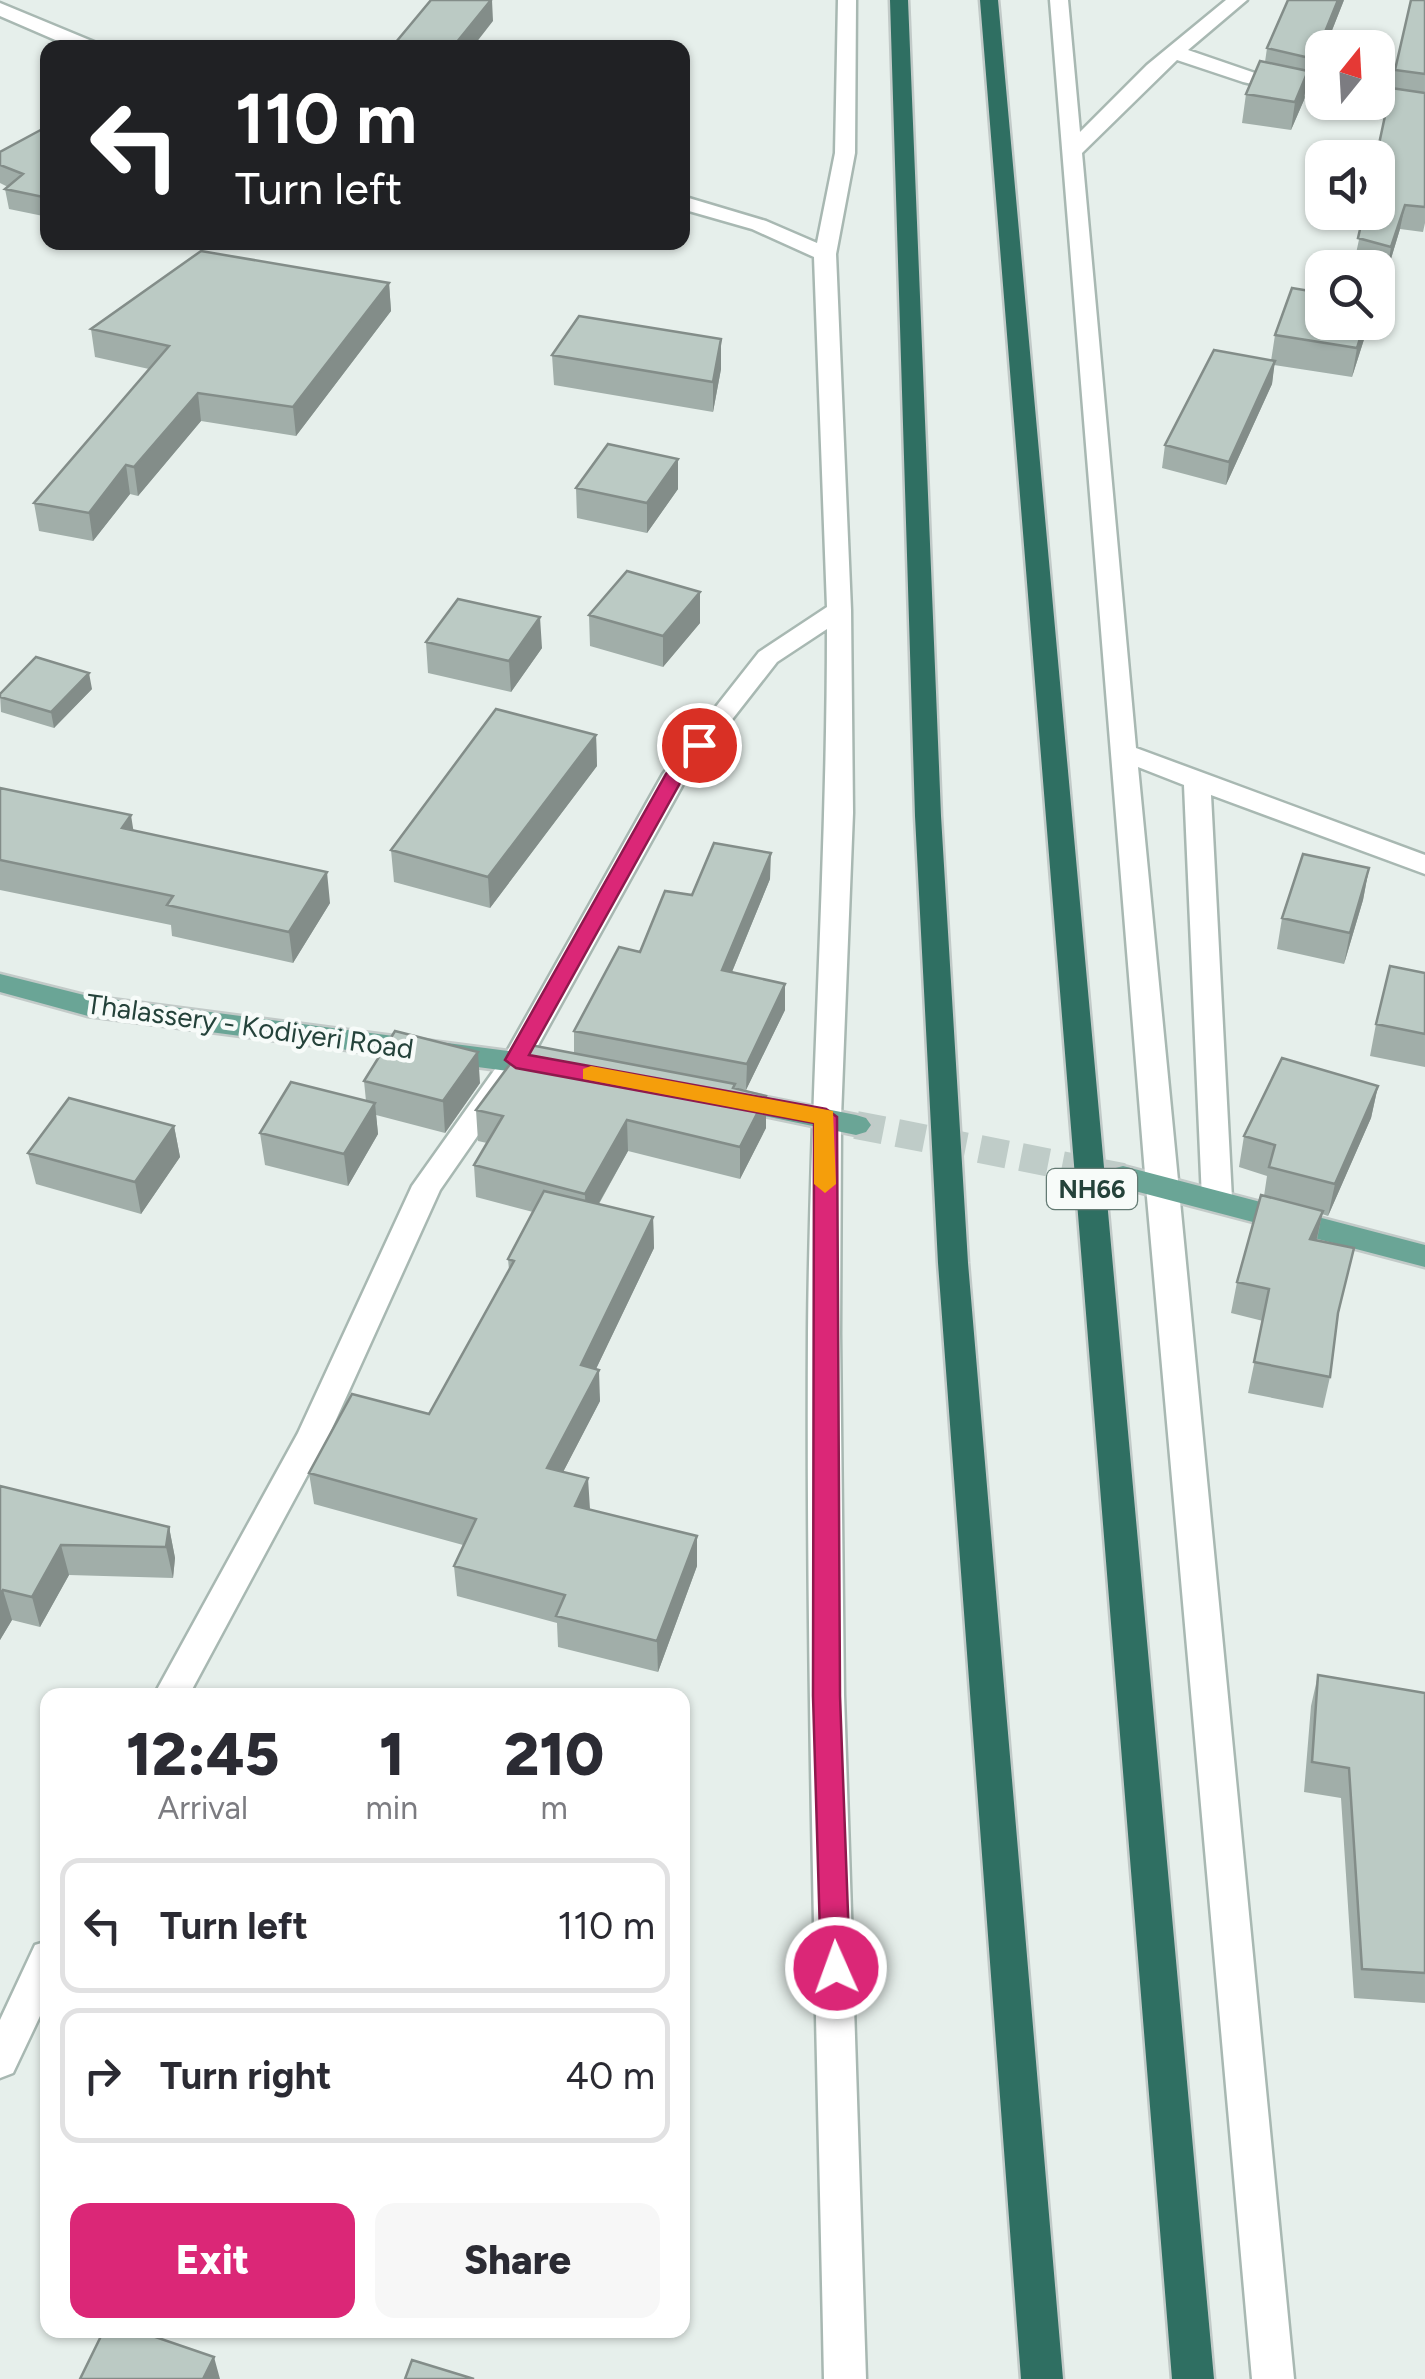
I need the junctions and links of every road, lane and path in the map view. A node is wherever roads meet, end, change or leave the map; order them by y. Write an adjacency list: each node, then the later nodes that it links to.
1 (847, 0): 14 (street)
2 (899, 0): 32 (highway)
3 (989, 0): 33 (highway, NH66)
4 (1060, 0): 12 (street)
5 (1238, 0): 8 (street)
6 (0, 9): 7 (street)
7 (73, 40)
8 (1174, 52): 9 (street); 12 (street)
9 (1305, 90)
10 (1395, 104): 11 (street)
11 (1425, 108)
12 (1072, 152): 16 (street)
13 (690, 204): 14 (street)
14 (826, 254): 15 (street)
15 (839, 610): 20 (street); 23 (street)
16 (1124, 753): 17 (street); 25 (street)
17 (1197, 780): 18 (street); 26 (street)
18 (1425, 865)
19 (0, 983): 20 (main road, Thalassery - Kodiyeri Road)
20 (516, 1060): 21 (main road, Thalassery - Kodiyeri Road); 28 (street)
21 (574, 1071)
22 (690, 1092): 23 (main road)
23 (841, 1121): 31 (street)
24 (1123, 1177): 25 (main road)
25 (1161, 1186): 26 (main road); 34 (street)
26 (1217, 1199): 27 (main road)
27 (1425, 1256)
28 (175, 1688)
29 (40, 1974): 30 (street)
30 (0, 2062)
31 (845, 2379)
32 (1042, 2379)
33 (1193, 2379)
34 (1272, 2379)

